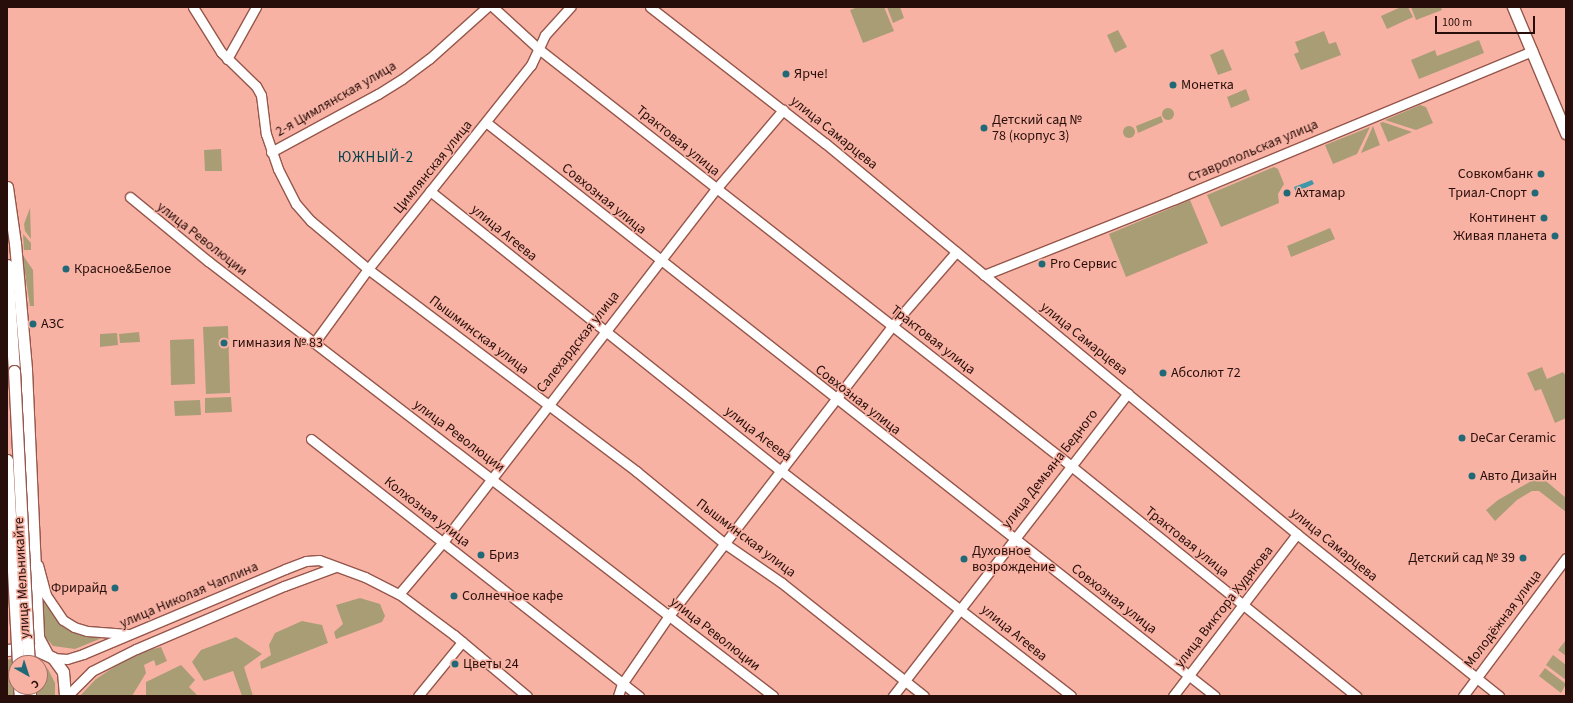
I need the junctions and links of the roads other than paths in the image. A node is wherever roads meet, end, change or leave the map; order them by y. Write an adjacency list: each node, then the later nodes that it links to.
1 (193, 7): 10 (street, Пышминская улица)
2 (256, 7): 10 (street)
3 (487, 7): 14 (street, 2-я Цимлянская улица)
4 (493, 7): 8 (street, Трактовая улица)
5 (570, 7): 8 (street, Цимлянская улица)
6 (650, 7): 11 (street, улица Самарцева)
7 (1513, 7): 9 (main road)
8 (540, 50): 12 (street, Цимлянская улица); 16 (street, Трактовая улица)
9 (1533, 51): 13 (main road); 23 (street, Ставропольская улица)
10 (227, 60): 14 (street, Пышминская улица)
11 (783, 110): 16 (street, Салехардская улица); 19 (street, улица Самарцева)
12 (487, 123): 17 (street, Цимлянская улица); 20 (street, Совхозная улица)
13 (1566, 133)
14 (271, 152): 22 (street, Пышминская улица)
15 (7, 187): 40 (main road, улица Мельникайте)
16 (716, 189): 20 (street, Салехардская улица); 24 (street, Трактовая улица)
17 (430, 191): 22 (street, Цимлянская улица); 25 (street, улица Агеева)
18 (130, 197): 26 (street, улица Революции)
19 (956, 252): 23 (street, улица Самарцева); 24 (street)
20 (660, 261): 25 (street, Салехардская улица); 28 (street, Совхозная улица)
21 (7, 265): 50 (main road, bridge)
22 (368, 269): 26 (street, Цимлянская улица); 29 (street, Пышминская улица)
23 (984, 275): 27 (street, улица Самарцева)
24 (892, 326): 28 (street); 32 (street, Трактовая улица)
25 (605, 331): 29 (street, Салехардская улица); 33 (street, улица Агеева)
26 (314, 343): 34 (street, улица Революции)
27 (1128, 393): 32 (street, улица Демьяна Бедного); 35 (street, улица Самарцева)
28 (835, 399): 33 (street); 36 (street, Совхозная улица)
29 (548, 405): 34 (street, Салехардская улица); 38 (street, Пышминская улица)
30 (311, 439): 37 (street, Колхозная улица)
31 (7, 460): 49 (main road, bridge)
32 (1070, 465): 36 (street, улица Демьяна Бедного); 43 (street, Трактовая улица)
33 (780, 470): 38 (street); 44 (street, улица Агеева)
34 (491, 478): 37 (street, Салехардская улица); 45 (street, улица Революции)
35 (1297, 534): 43 (street, улица Виктора Худякова); 53 (street, улица Самарцева)
36 (1014, 538): 44 (street, улица Демьяна Бедного); 52 (street, Совхозная улица)
37 (443, 542): 42 (street, Салехардская улица); 55 (street, Колхозная улица)
38 (724, 543): 45 (street); 54 (street, Пышминская улица)
39 (1566, 558): 53 (street, Молодёжная улица)
40 (36, 560): 46 (street); 51 (main road, улица Мельникайте)
41 (334, 568): 42 (street, улица Николая Чаплина); 46 (street, улица Николая Чаплина); 56 (street, улица Николая Чаплина)
42 (398, 594): 47 (street, улица Николая Чаплина)
43 (1243, 606): 52 (street, улица Виктора Худякова); 67 (street, Трактовая улица)
44 (960, 607): 54 (street, улица Демьяна Бедного); 64 (street, улица Агеева)
45 (668, 617): 55 (street); 61 (street, улица Революции)
46 (132, 634): 51 (street, улица Николая Чаплина)
47 (462, 642): 57 (street); 58 (street, улица Николая Чаплина)
48 (7, 650): 51 (main road)
49 (18, 655)
50 (28, 655)
51 (50, 656): 56 (main road, улица Мельникайте)
52 (1188, 676): 65 (street, улица Виктора Худякова); 66 (street, Совхозная улица)
53 (1476, 677): 68 (street, Молодёжная улица); 69 (street, улица Самарцева)
54 (904, 681): 62 (street, улица Демьяна Бедного); 63 (street, Пышминская улица)
55 (622, 684): 59 (street); 60 (street, Колхозная улица)
56 (66, 696)
57 (418, 696)
58 (527, 696)
59 (618, 696)
60 (639, 696)
61 (773, 696)
62 (893, 696)
63 (924, 696)
64 (1070, 696)
65 (1172, 696)
66 (1215, 696)
67 (1356, 696)
68 (1463, 696)
69 (1499, 696)

